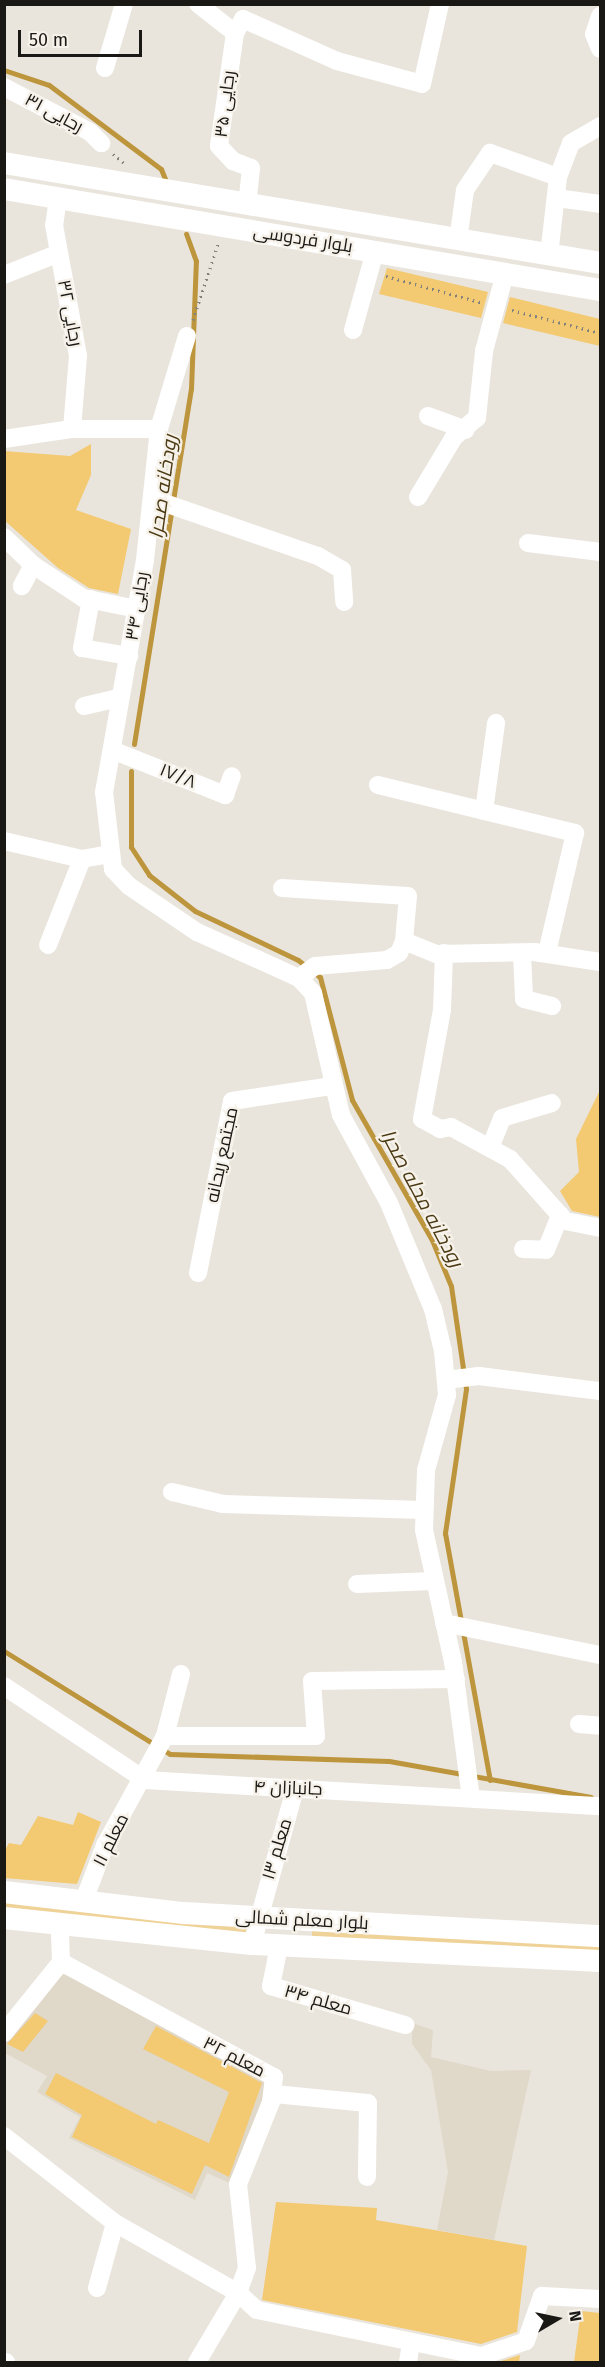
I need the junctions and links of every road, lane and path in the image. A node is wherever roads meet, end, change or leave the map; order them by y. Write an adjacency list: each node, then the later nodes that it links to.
1 (124, 4): 7 (street)
2 (198, 4): 5 (street)
3 (441, 4): 5 (street)
4 (600, 16): 6 (street)
5 (235, 33): 17 (street, رجایی ۳۵)
6 (600, 49)
7 (105, 68)
8 (4, 87): 10 (street, رجایی ۳۱)
9 (600, 126): 13 (street)
10 (100, 144)
11 (4, 163): 12 (main road, بلوار فردوسی)
12 (64, 173): 15 (main road); 17 (main road, بلوار فردوسی)
13 (558, 177): 16 (street); 19 (street)
14 (4, 189): 15 (main road, بلوار فردوسی)
15 (58, 198): 20 (main road, بلوار فردوسی); 21 (street, رجایی ۳۲)
16 (557, 198): 18 (street); 22 (street)
17 (247, 204): 19 (main road, بلوار فردوسی)
18 (600, 204)
19 (458, 240): 22 (main road, بلوار فردوسی)
20 (375, 251): 25 (main road, بلوار فردوسی); 28 (street)
21 (59, 253): 26 (street); 31 (street, رجایی ۳۲)
22 (549, 255): 24 (main road, بلوار فردوسی)
23 (213, 256): 29 (path)
24 (600, 263)
25 (505, 273): 27 (main road, بلوار فردوسی); 33 (street)
26 (4, 275)
27 (600, 290)
28 (353, 330)
29 (187, 336): 32 (street, رجایی ۳۴)
30 (428, 416): 33 (street)
31 (72, 429): 32 (street); 34 (street)
32 (159, 429): 36 (street, رجایی ۳۴)
33 (466, 430): 35 (street)
34 (4, 439)
35 (418, 497)
36 (154, 499): 43 (street); 44 (street, رجایی ۳۴)
37 (4, 537): 40 (street)
38 (528, 543): 39 (street)
39 (600, 552)
40 (33, 565): 41 (street); 42 (street)
41 (22, 586)
42 (91, 599): 44 (street); 45 (street)
43 (344, 602)
44 (136, 609): 45 (street, رجایی ۳۴)
45 (129, 656): 46 (street, رجایی ۳۴)
46 (118, 698): 47 (street); 49 (street, رجایی ۳۴)
47 (84, 706)
48 (496, 723): 52 (street)
49 (112, 750): 50 (street, ۱۷/۸); 54 (street, رجایی ۳۴)
50 (232, 776)
51 (378, 785): 52 (street)
52 (484, 810): 59 (street)
53 (4, 841): 55 (street)
54 (111, 854): 55 (street); 63 (street)
55 (82, 859): 58 (street)
56 (282, 888): 57 (street)
57 (404, 940): 60 (street); 63 (street)
58 (48, 945)
59 (547, 952): 61 (street); 62 (street)
60 (444, 953): 61 (street); 67 (street)
61 (522, 953): 64 (street)
62 (600, 962)
63 (308, 971): 65 (street)
64 (552, 1006)
65 (331, 1086): 71 (street, مجتمع ریحانه); 72 (street)
66 (552, 1103): 67 (street)
67 (490, 1148): 68 (street)
68 (560, 1215): 69 (street); 70 (street)
69 (600, 1228)
70 (523, 1249)
71 (198, 1273)
72 (446, 1380): 73 (street); 75 (street)
73 (600, 1391)
74 (172, 1492): 75 (street)
75 (424, 1510): 76 (street)
76 (433, 1581): 77 (street); 78 (street)
77 (357, 1584)
78 (445, 1624): 79 (street); 81 (street)
79 (600, 1655)
80 (180, 1674): 85 (street, معلم ۱۱)
81 (456, 1679): 85 (street); 88 (street)
82 (4, 1686): 86 (street)
83 (579, 1724): 84 (street)
84 (600, 1726)
85 (161, 1743): 86 (street, معلم ۱۱)
86 (145, 1780): 87 (street, جانبازان ۴); 91 (street, معلم ۱۱)
87 (295, 1789): 88 (street, جانبازان ۴); 93 (street, معلم ۱۳)
88 (471, 1798): 89 (street, جانبازان ۴)
89 (600, 1806)
90 (4, 1892): 91 (main road, بلوار معلم شمالی)
91 (83, 1903): 93 (main road, بلوار معلم شمالی)
92 (4, 1918): 95 (main road, بلوار معلم شمالی)
93 (256, 1918): 94 (main road, بلوار معلم شمالی); 97 (street, معلم ۱۳)
94 (280, 1918): 96 (main road, بلوار معلم شمالی); 98 (main road)
95 (60, 1925): 97 (main road, بلوار معلم شمالی); 100 (street)
96 (600, 1936)
97 (252, 1944): 98 (main road, بلوار معلم شمالی)
98 (279, 1946): 99 (main road, بلوار معلم شمالی); 101 (street, معلم ۳۴)
99 (600, 1961)
100 (61, 1962): 102 (street); 103 (street, معلم ۳۲)
101 (405, 2025)
102 (4, 2033)
103 (273, 2094): 105 (street); 108 (street, معلم ۳۲)
104 (4, 2136): 106 (street)
105 (367, 2176)
106 (115, 2223): 107 (street); 108 (street)
107 (97, 2288)
108 (238, 2293): 110 (street); 111 (street, معلم ۳۲)
109 (600, 2299): 110 (street)
110 (411, 2343): 112 (street)
111 (197, 2362)
112 (408, 2362)

